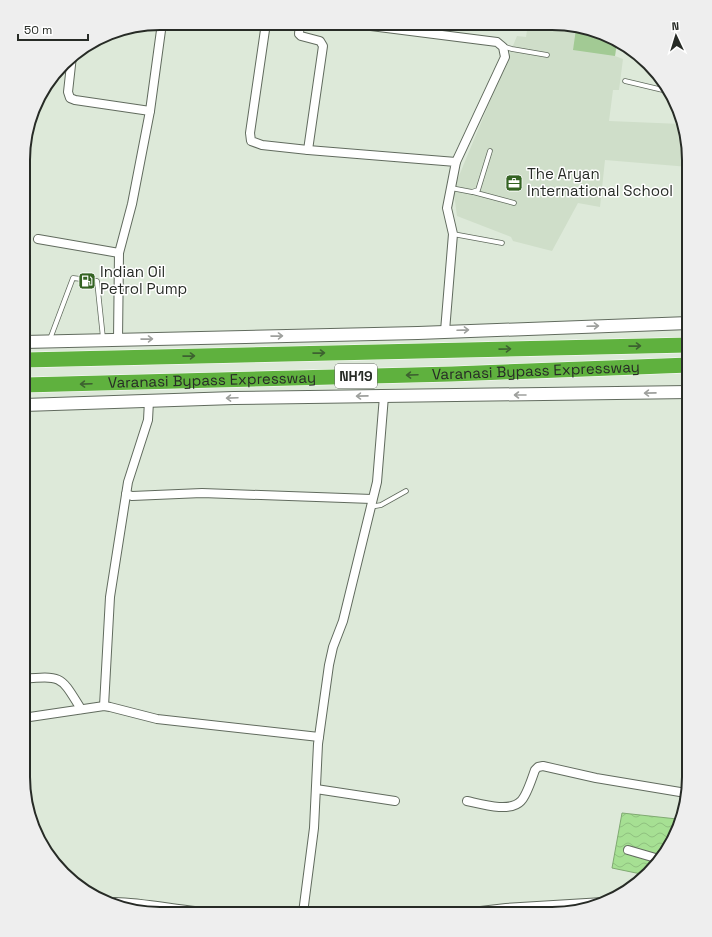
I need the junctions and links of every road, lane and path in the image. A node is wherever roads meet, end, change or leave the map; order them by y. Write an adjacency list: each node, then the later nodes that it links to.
1 (161, 30): 10 (street)
2 (265, 30): 11 (street)
3 (299, 30): 11 (street)
4 (421, 30): 5 (street)
5 (502, 46): 6 (lane); 13 (street)
6 (547, 55)
7 (71, 65): 10 (street)
8 (625, 81): 9 (lane)
9 (661, 89)
10 (150, 111): 20 (street)
11 (308, 150): 13 (street)
12 (490, 151): 15 (lane)
13 (456, 162): 14 (street)
14 (451, 188): 15 (lane); 17 (street)
15 (472, 192): 16 (lane)
16 (514, 204)
17 (453, 234): 19 (lane); 22 (street)
18 (38, 239): 20 (street)
19 (502, 243)
20 (119, 253): 24 (street)
21 (682, 323): 22 (street, one-way to 21)
22 (445, 331): 24 (street, one-way to 22)
23 (103, 340): 24 (street); 25 (street); 25 (lane)
24 (118, 340)
25 (49, 341): 26 (street)
26 (30, 342)
27 (682, 345): 28 (highway, Varanasi Bypass Expressway / NH19, one-way to 27)
28 (30, 360)
29 (682, 365): 30 (highway, Varanasi Bypass Expressway / NH19, one-way to 30)
30 (30, 385)
31 (682, 392): 32 (street, one-way to 32)
32 (384, 396): 33 (street, one-way to 33); 37 (street)
33 (150, 401): 34 (street); 36 (street)
34 (30, 405)
35 (406, 491): 37 (lane)
36 (126, 494): 37 (street); 39 (street)
37 (371, 503): 42 (street)
38 (30, 678): 40 (street)
39 (104, 706): 40 (street); 42 (street)
40 (81, 709): 41 (street)
41 (30, 717)
42 (319, 737): 43 (street)
43 (316, 789): 45 (street); 52 (street)
44 (681, 792): 46 (street)
45 (395, 801)
46 (467, 801)
47 (628, 850): 48 (street)
48 (654, 858)
49 (126, 903): 51 (street)
50 (584, 903): 53 (street)
51 (162, 907)
52 (304, 907)
53 (522, 907)

